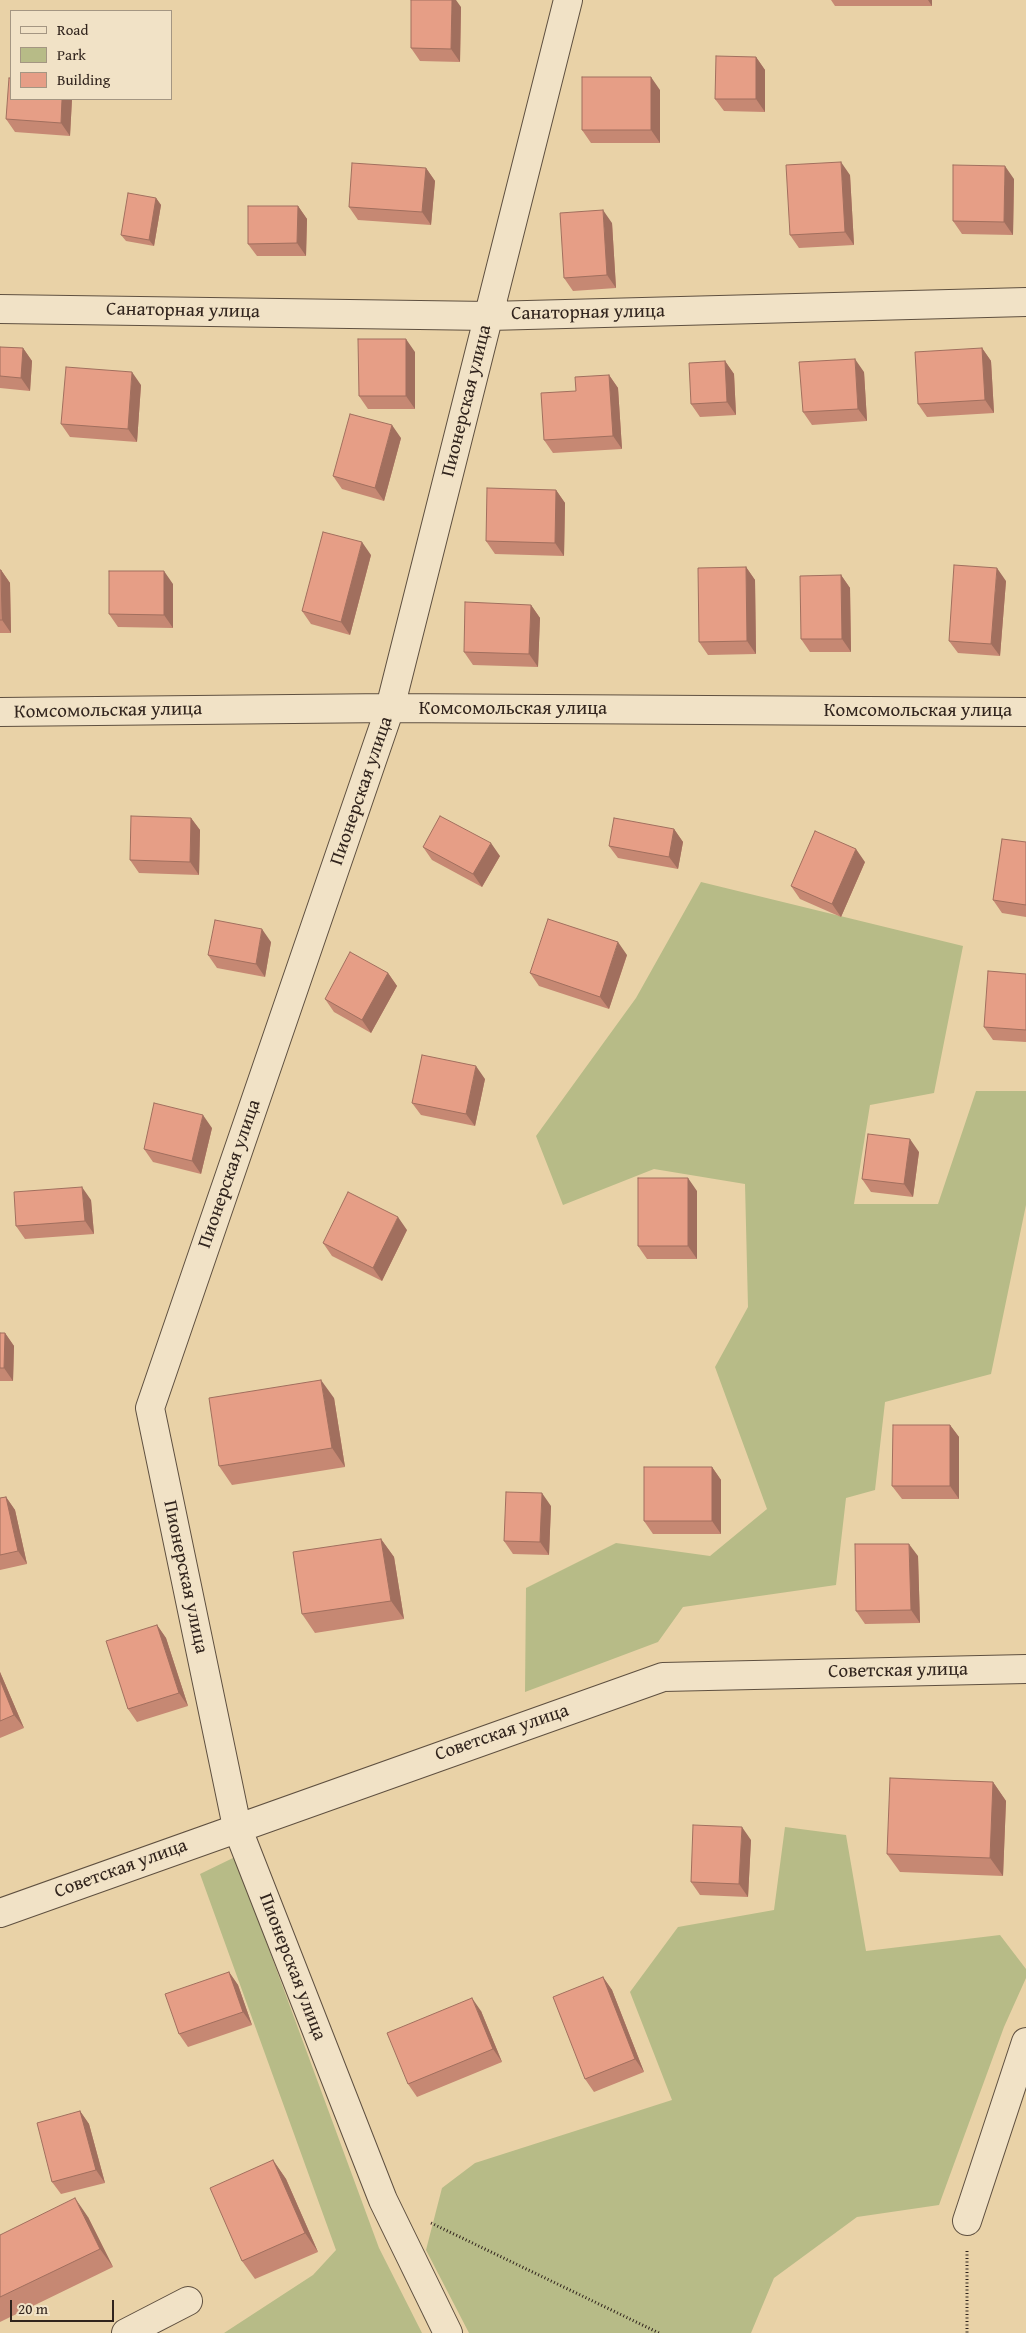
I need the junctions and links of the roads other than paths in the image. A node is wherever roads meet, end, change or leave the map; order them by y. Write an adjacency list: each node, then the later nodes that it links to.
1 (568, 0): 4 (street, Пионерская улица)
2 (1026, 302): 4 (street, Санаторная улица)
3 (0, 309): 4 (street, Санаторная улица)
4 (489, 316): 5 (street, Пионерская улица)
5 (390, 708): 6 (street, Комсомольская улица); 7 (street, Комсомольская улица); 9 (street, Пионерская улица)
6 (0, 712)
7 (1026, 712)
8 (1026, 1668): 9 (street, Советская улица)
9 (238, 1826): 10 (street, Советская улица); 15 (street, Пионерская улица)
10 (0, 1913)
11 (1026, 2042): 12 (street)
12 (967, 2221)
13 (188, 2302): 14 (street)
14 (126, 2333)
15 (448, 2333)

